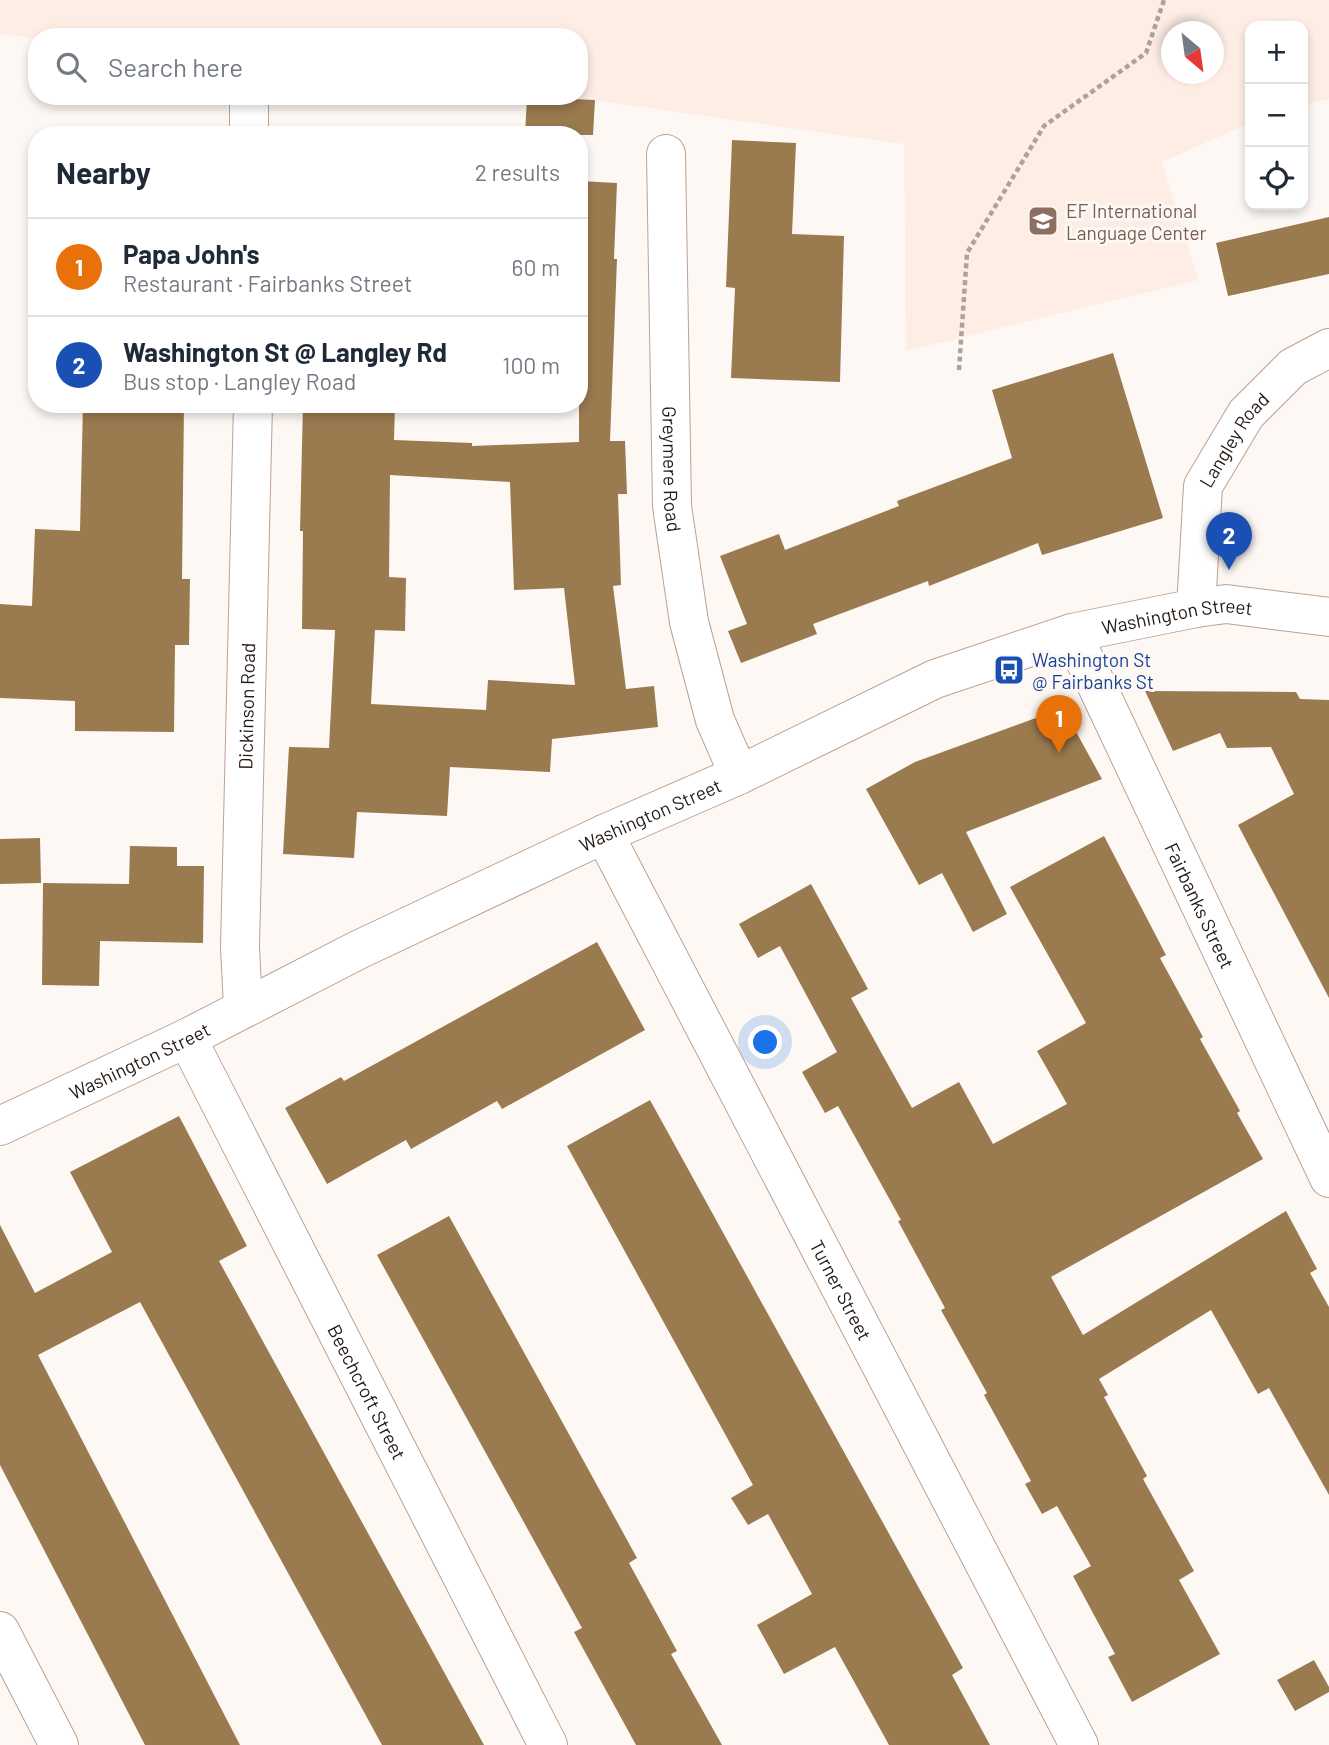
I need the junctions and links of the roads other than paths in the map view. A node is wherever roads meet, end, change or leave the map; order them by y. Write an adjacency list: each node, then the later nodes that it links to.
1 (249, 105): 2 (street)
2 (249, 126)
3 (666, 154): 9 (street, Greymere Road)
4 (1329, 348): 6 (street, Langley Road)
5 (253, 413): 11 (street, Dickinson Road)
6 (1196, 608): 7 (street, Washington Street); 8 (street, Washington Street)
7 (1329, 617)
8 (1072, 633): 9 (street, Washington Street); 14 (street, Fairbanks Street)
9 (739, 775): 10 (street, Washington Street)
10 (604, 834): 11 (street, Washington Street); 19 (street, Turner Street)
11 (243, 1007): 12 (street, Washington Street)
12 (187, 1038): 13 (street, Washington Street); 18 (street, Beechcroft Street)
13 (0, 1126)
14 (1329, 1178)
15 (0, 1631): 16 (street)
16 (12, 1687): 17 (street)
17 (59, 1745)
18 (548, 1745)
19 (1079, 1745)

